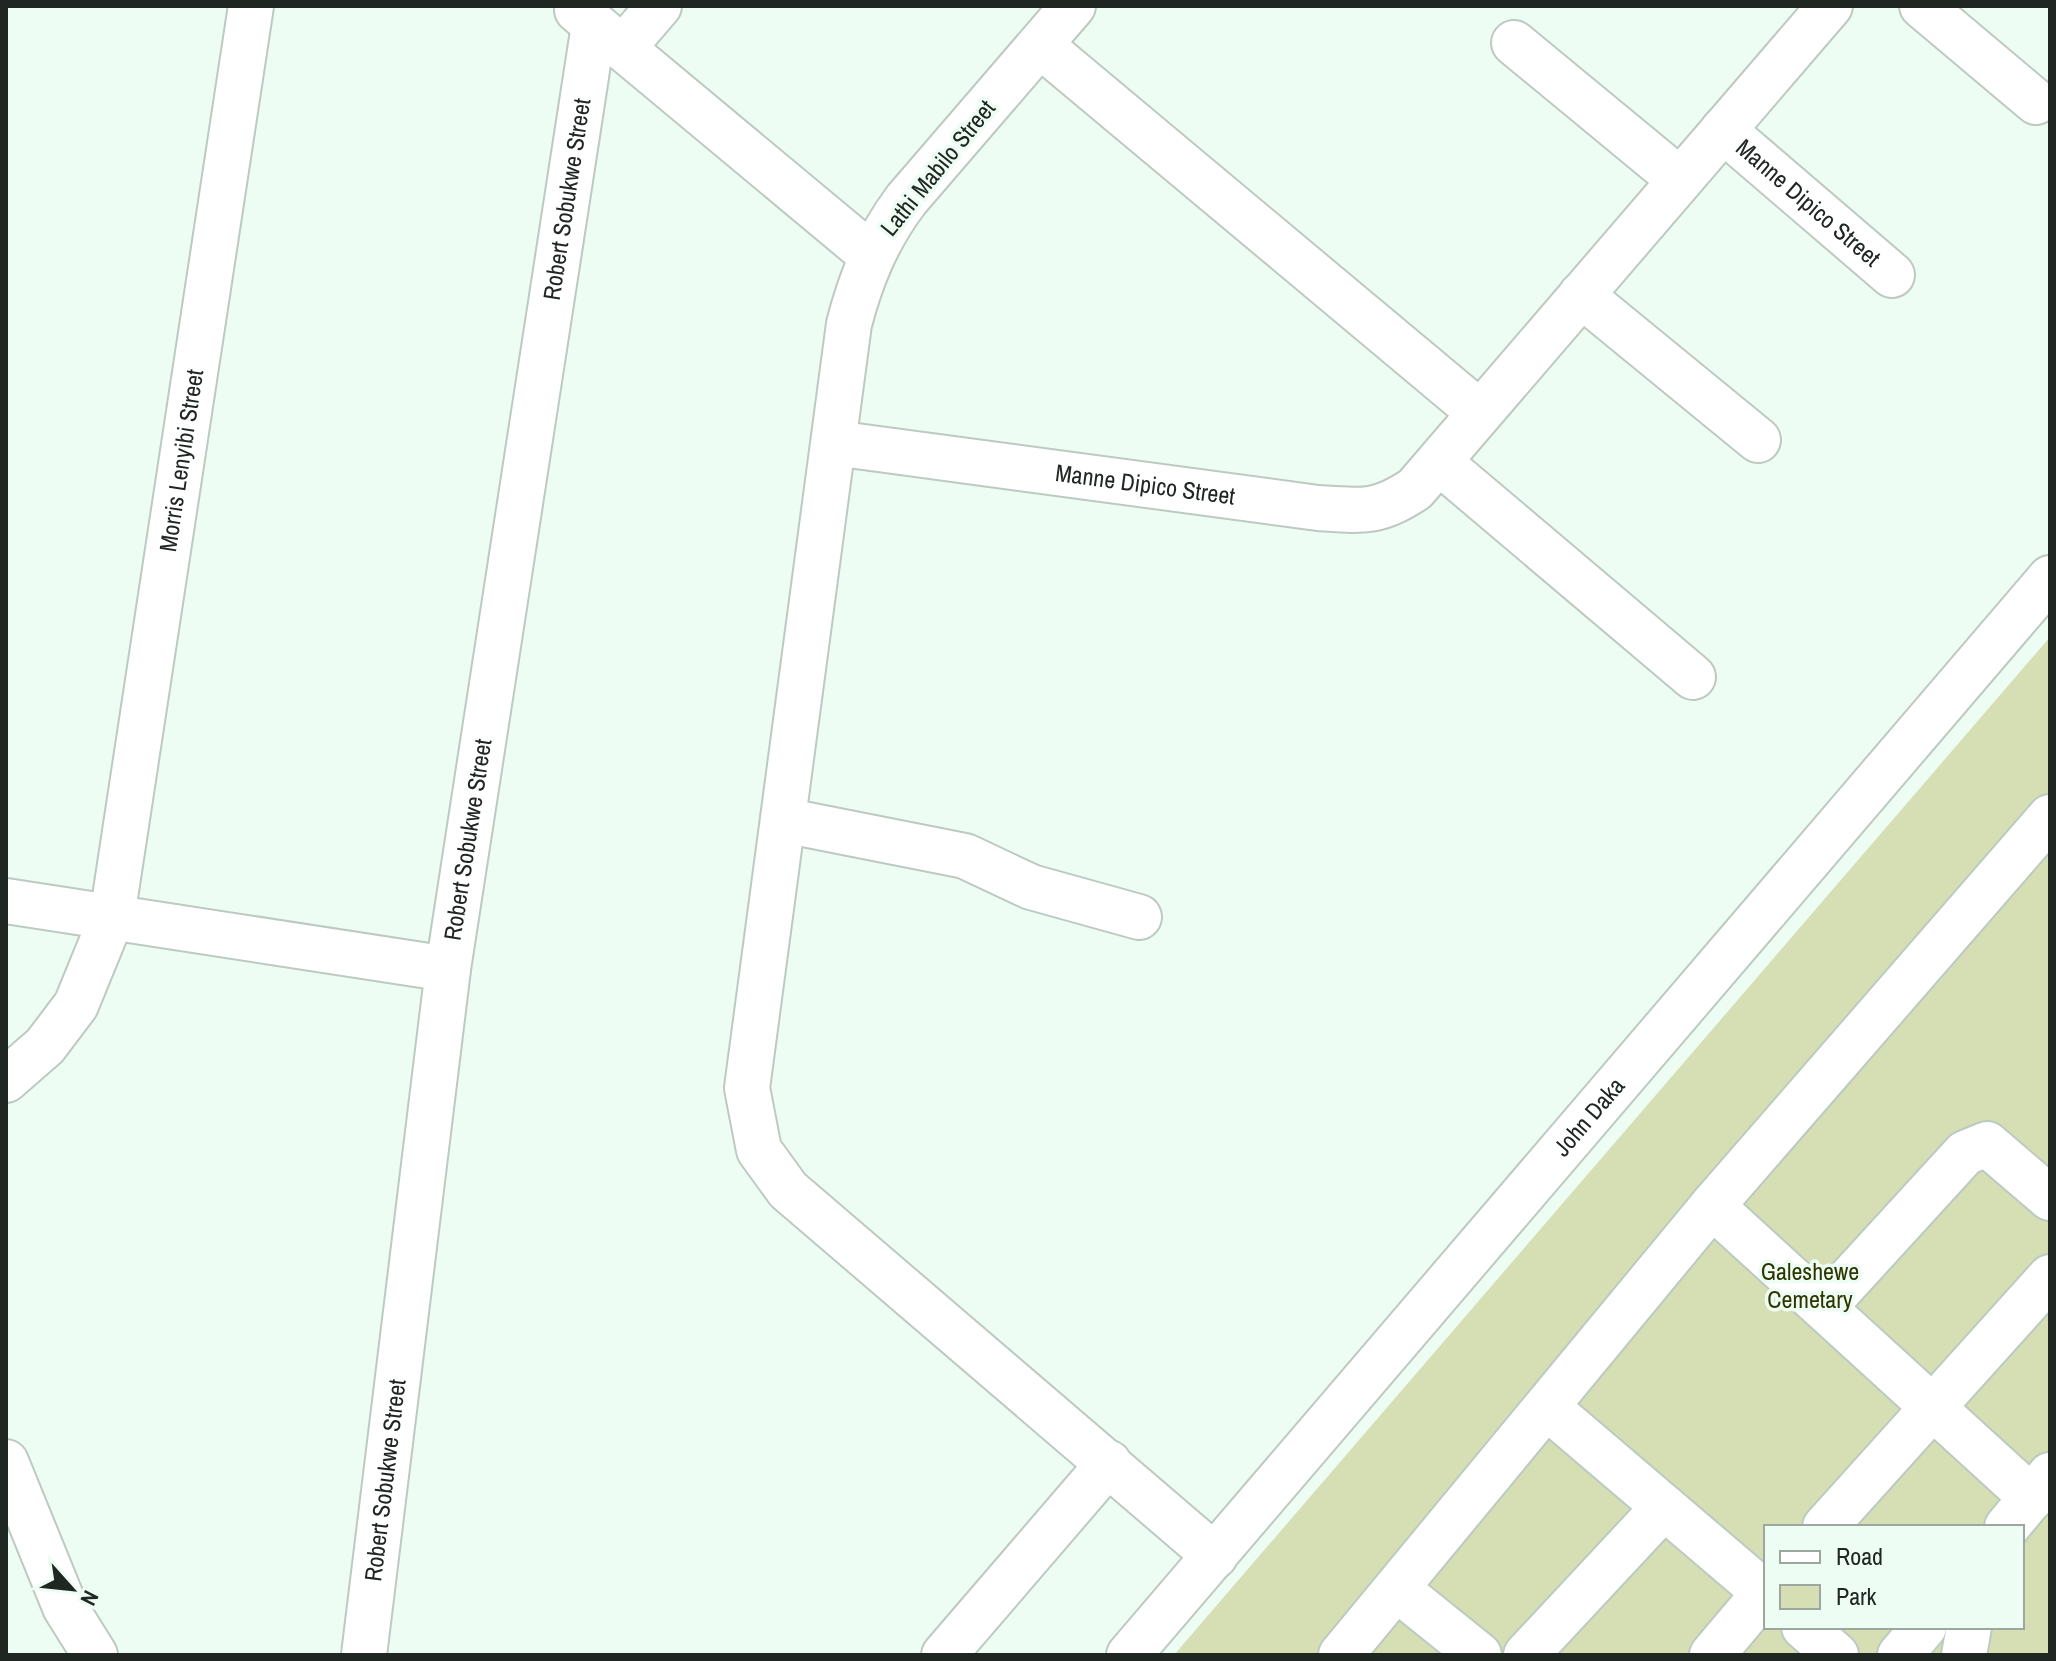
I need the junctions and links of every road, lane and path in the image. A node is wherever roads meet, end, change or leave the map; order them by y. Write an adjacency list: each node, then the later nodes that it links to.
1 (251, 6): 24 (street, Morris Lenyibi Street)
2 (659, 6): 6 (street)
3 (1073, 6): 8 (street, Lathi Mabilo Street)
4 (1830, 6): 10 (street, Manne Dipico Street)
5 (1922, 6): 9 (street)
6 (596, 27): 12 (street); 26 (street, Robert Sobukwe Street)
7 (1514, 43): 11 (street)
8 (1040, 45): 12 (street, Lathi Mabilo Street); 15 (street)
9 (2036, 102)
10 (1723, 130): 11 (street, Manne Dipico Street); 13 (street, Manne Dipico Street)
11 (1680, 180): 14 (street, Manne Dipico Street)
12 (871, 255): 17 (street, Lathi Mabilo Street)
13 (1892, 275)
14 (1581, 295): 15 (street, Manne Dipico Street); 16 (street)
15 (1479, 412): 18 (street, Manne Dipico Street)
16 (1758, 440)
17 (834, 443): 18 (street, Manne Dipico Street); 21 (street, Lathi Mabilo Street)
18 (1439, 462): 20 (street)
19 (2050, 578): 39 (street, John Daka)
20 (1693, 677)
21 (783, 820): 25 (street); 35 (street, Lathi Mabilo Street)
22 (2046, 829): 29 (street)
23 (6, 901): 24 (street)
24 (112, 917): 26 (street); 27 (street, Morris Lenyibi Street)
25 (1139, 917)
26 (448, 969): 47 (street, Robert Sobukwe Street)
27 (6, 1080)
28 (2050, 1198): 31 (street)
29 (1712, 1206): 31 (street); 32 (street)
30 (2050, 1277): 33 (street)
31 (1825, 1306): 33 (street)
32 (1548, 1408): 37 (street); 40 (street)
33 (1935, 1408): 36 (street); 38 (street)
34 (6, 1462): 46 (street)
35 (1109, 1463): 39 (street, Lathi Mabilo Street); 48 (street)
36 (2030, 1500)
37 (1664, 1507): 41 (street); 52 (street)
38 (1827, 1525)
39 (1215, 1556): 49 (street, John Daka)
40 (1397, 1589): 50 (street); 51 (street)
41 (1764, 1590)
42 (1764, 1594): 53 (street)
43 (1806, 1629): 54 (street)
44 (1922, 1629): 55 (street)
45 (1969, 1629): 56 (street)
46 (95, 1655)
47 (364, 1655)
48 (944, 1655)
49 (1129, 1655)
50 (1341, 1655)
51 (1479, 1655)
52 (1526, 1655)
53 (1712, 1655)
54 (1836, 1655)
55 (1900, 1655)
56 (1964, 1655)

